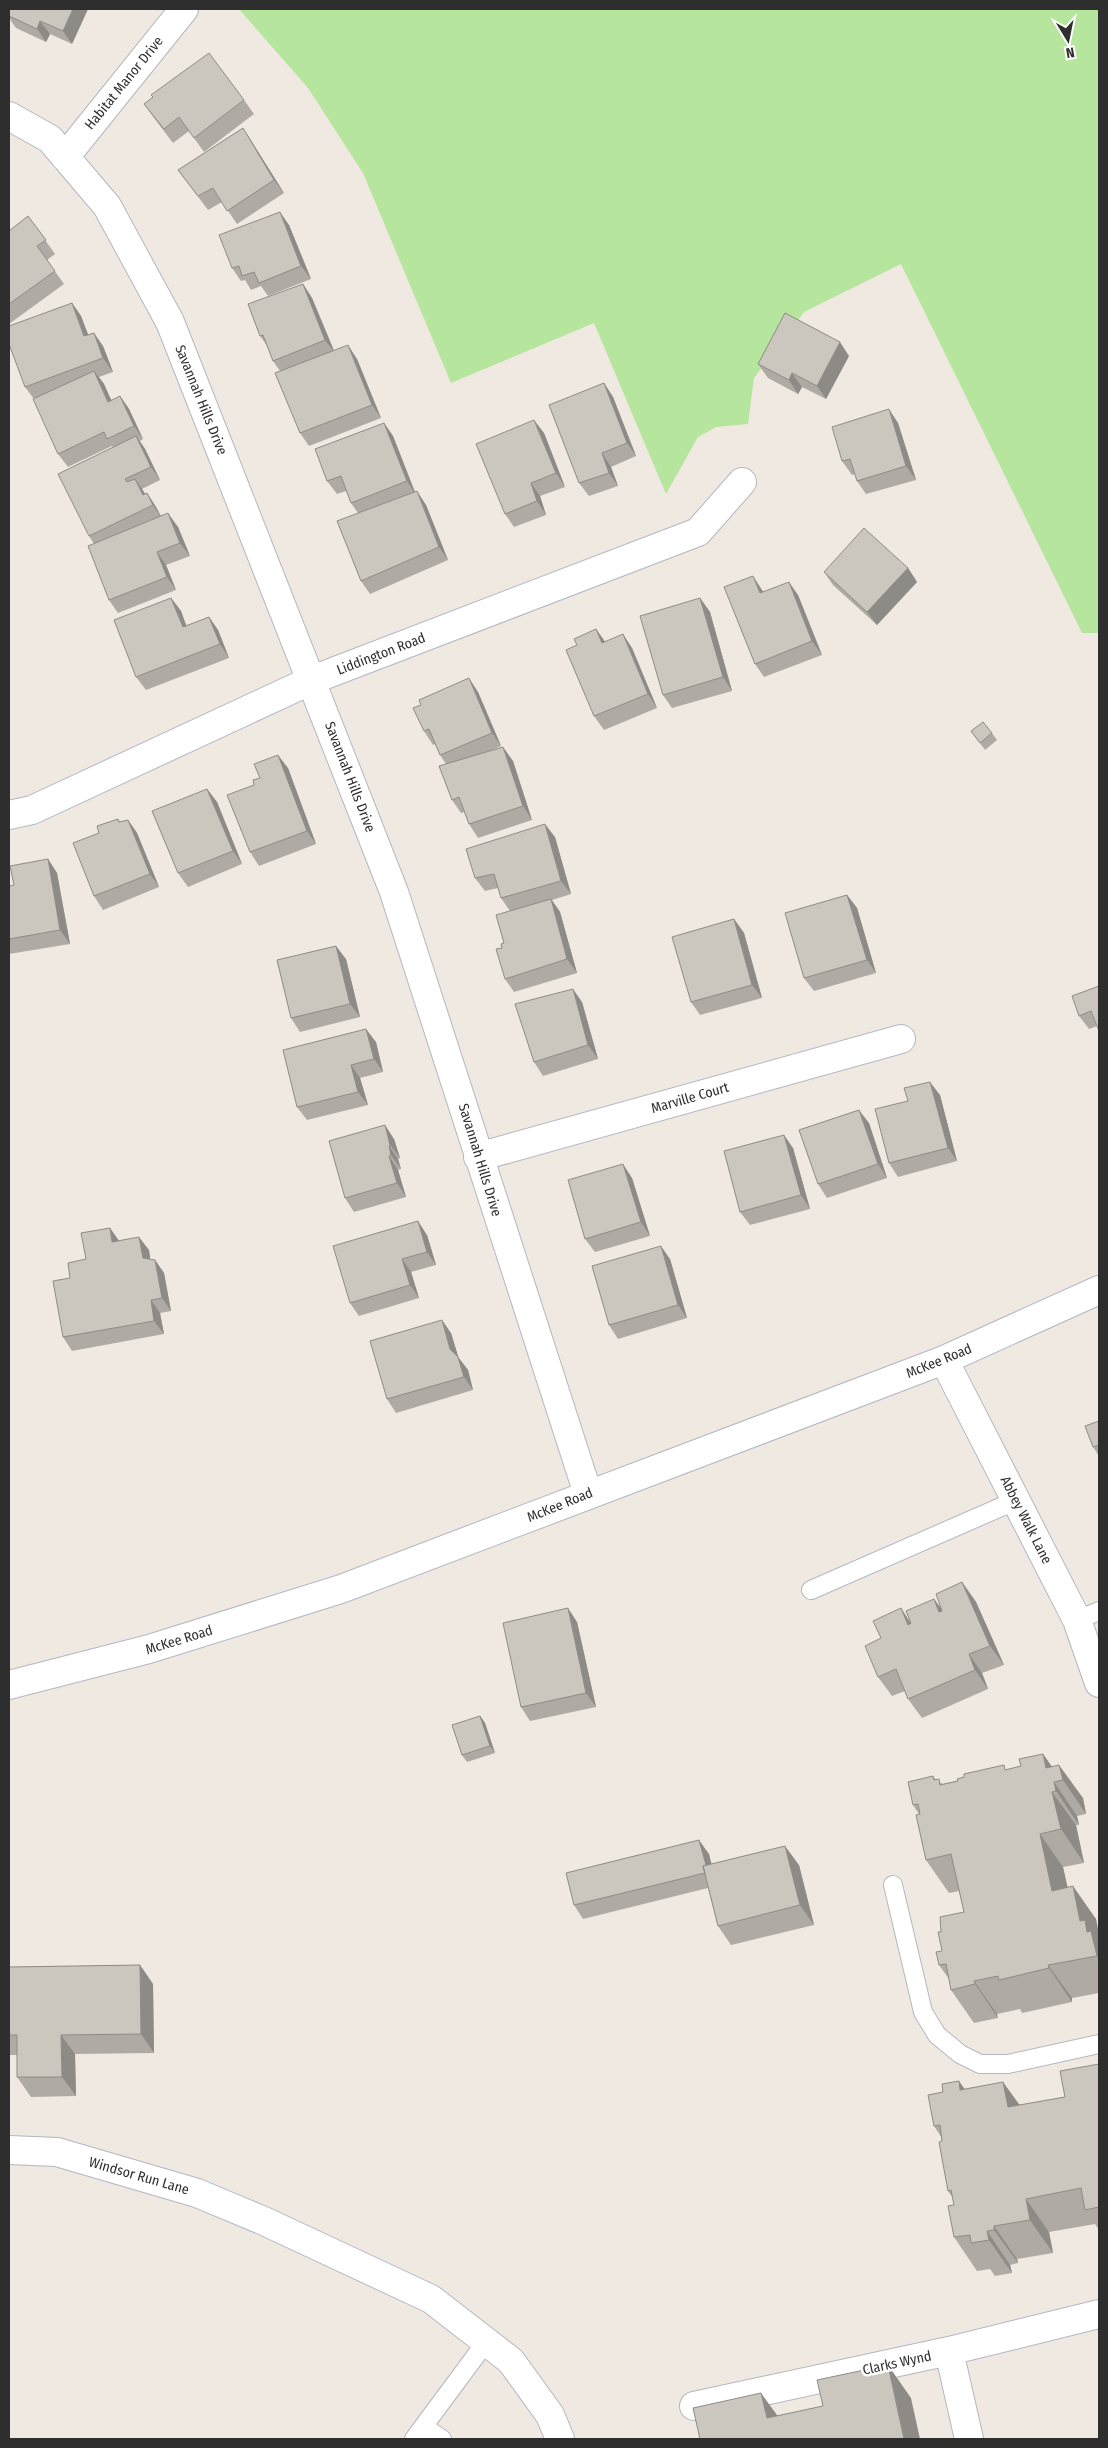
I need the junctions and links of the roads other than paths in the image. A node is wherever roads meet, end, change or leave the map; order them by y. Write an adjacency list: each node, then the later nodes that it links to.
1 (184, 9): 3 (street, Habitat Manor Drive)
2 (9, 116): 3 (street, Savannah Hills Drive)
3 (65, 157): 5 (street, Savannah Hills Drive)
4 (742, 482): 5 (street, Liddington Road)
5 (312, 680): 6 (street, Liddington Road); 8 (street, Savannah Hills Drive)
6 (9, 815)
7 (901, 1039): 8 (street, Marville Court)
8 (478, 1157): 11 (street, Savannah Hills Drive)
9 (1099, 1290): 10 (street, McKee Road)
10 (944, 1360): 11 (street, McKee Road); 12 (street, Abbey Walk Lane)
11 (588, 1494): 16 (street, McKee Road)
12 (1017, 1500): 13 (lane); 14 (street, Abbey Walk Lane)
13 (811, 1590)
14 (1088, 1616): 15 (street, Abbey Walk Lane)
15 (1099, 1683)
16 (9, 1685)
17 (893, 1885): 18 (lane)
18 (1099, 2044)
19 (9, 2150): 21 (street, Windsor Run Lane)
20 (1099, 2314): 22 (street, Clarks Wynd)
21 (486, 2342): 24 (lane); 26 (street, Windsor Run Lane)
22 (949, 2352): 23 (street, Clarks Wynd); 27 (street)
23 (694, 2406)
24 (419, 2433): 25 (lane)
25 (442, 2439)
26 (560, 2439)
27 (969, 2439)

